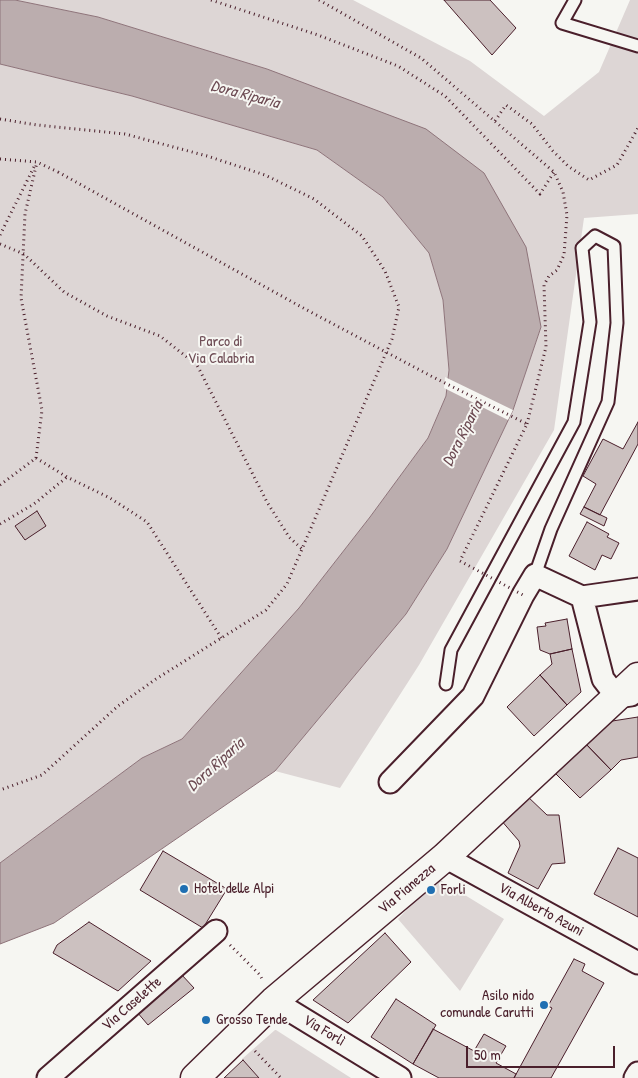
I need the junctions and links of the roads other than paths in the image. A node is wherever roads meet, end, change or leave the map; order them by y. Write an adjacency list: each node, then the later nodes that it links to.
1 (575, 0): 2 (lane)
2 (638, 46)
3 (535, 574): 5 (street); 7 (lane); 9 (street)
4 (638, 589): 5 (street)
5 (582, 597): 8 (street)
6 (638, 677): 8 (street, Via Pianezza)
7 (446, 684)
8 (627, 695): 10 (street, Via Pianezza)
9 (390, 782)
10 (445, 857): 12 (street, Via Alberto Azuni); 13 (street, Via Pianezza)
11 (216, 931): 15 (street, Via Caselette)
12 (638, 964)
13 (274, 1001): 16 (street, Via Pianezza); 17 (street, Via Forlì)
14 (638, 1073): 18 (street)
15 (48, 1078)
16 (195, 1078)
17 (400, 1078)
18 (635, 1078)

